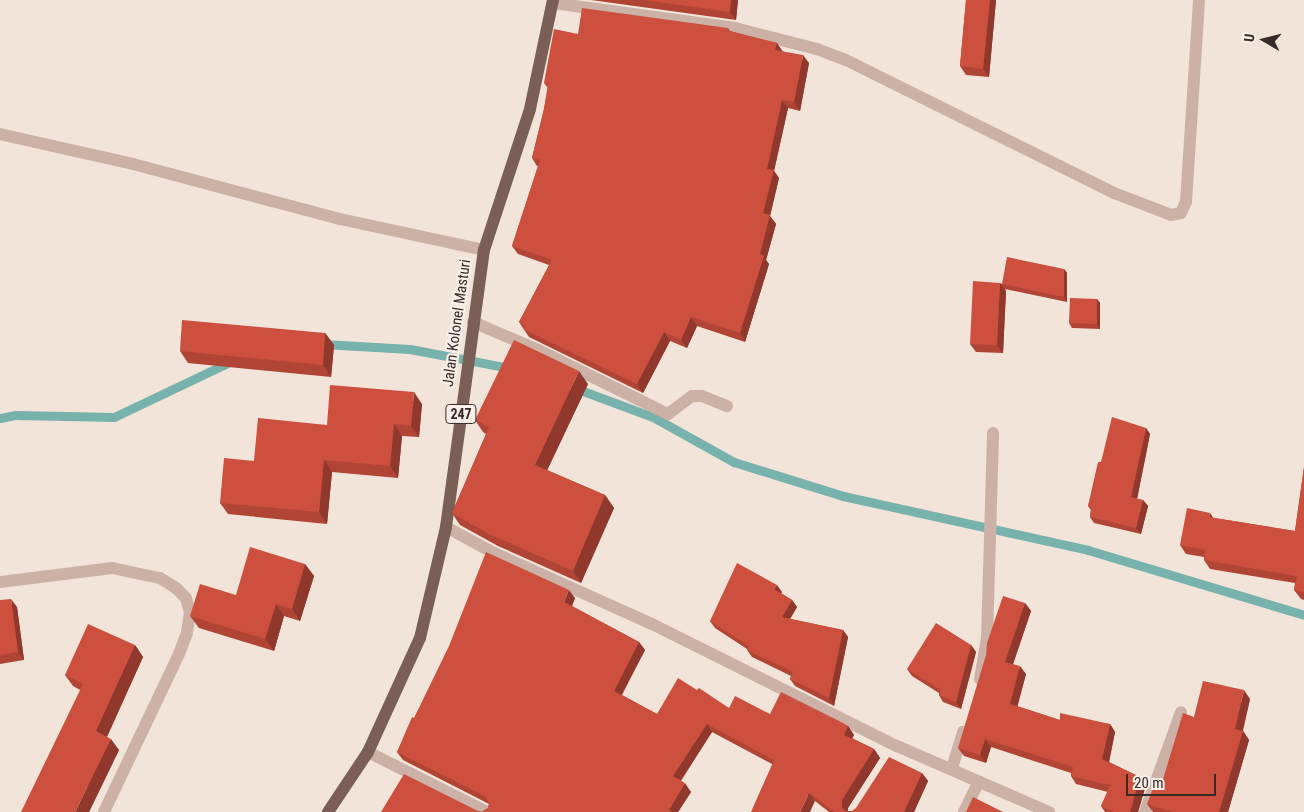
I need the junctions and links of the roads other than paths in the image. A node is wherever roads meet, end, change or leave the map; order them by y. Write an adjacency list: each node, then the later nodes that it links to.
1 (1199, 0): 2 (street)
2 (553, 2): 4 (main road, Jalan Kolonel Masturi / 247)
3 (0, 134): 4 (street)
4 (484, 250): 5 (main road, Jalan Kolonel Masturi / 247)
5 (473, 322): 6 (street); 8 (main road, Jalan Kolonel Masturi / 247)
6 (727, 406)
7 (993, 433): 10 (street)
8 (446, 527): 13 (main road, Jalan Kolonel Masturi / 247); 14 (street)
9 (0, 582): 16 (street)
10 (977, 687)
11 (1181, 712): 21 (street)
12 (966, 723): 14 (street)
13 (368, 752): 17 (main road, Jalan Kolonel Masturi / 247); 18 (street)
14 (952, 768): 15 (street)
15 (979, 780): 19 (street); 20 (street)
16 (104, 812)
17 (328, 812)
18 (487, 812)
19 (964, 812)
20 (1049, 812)
21 (1145, 812)

